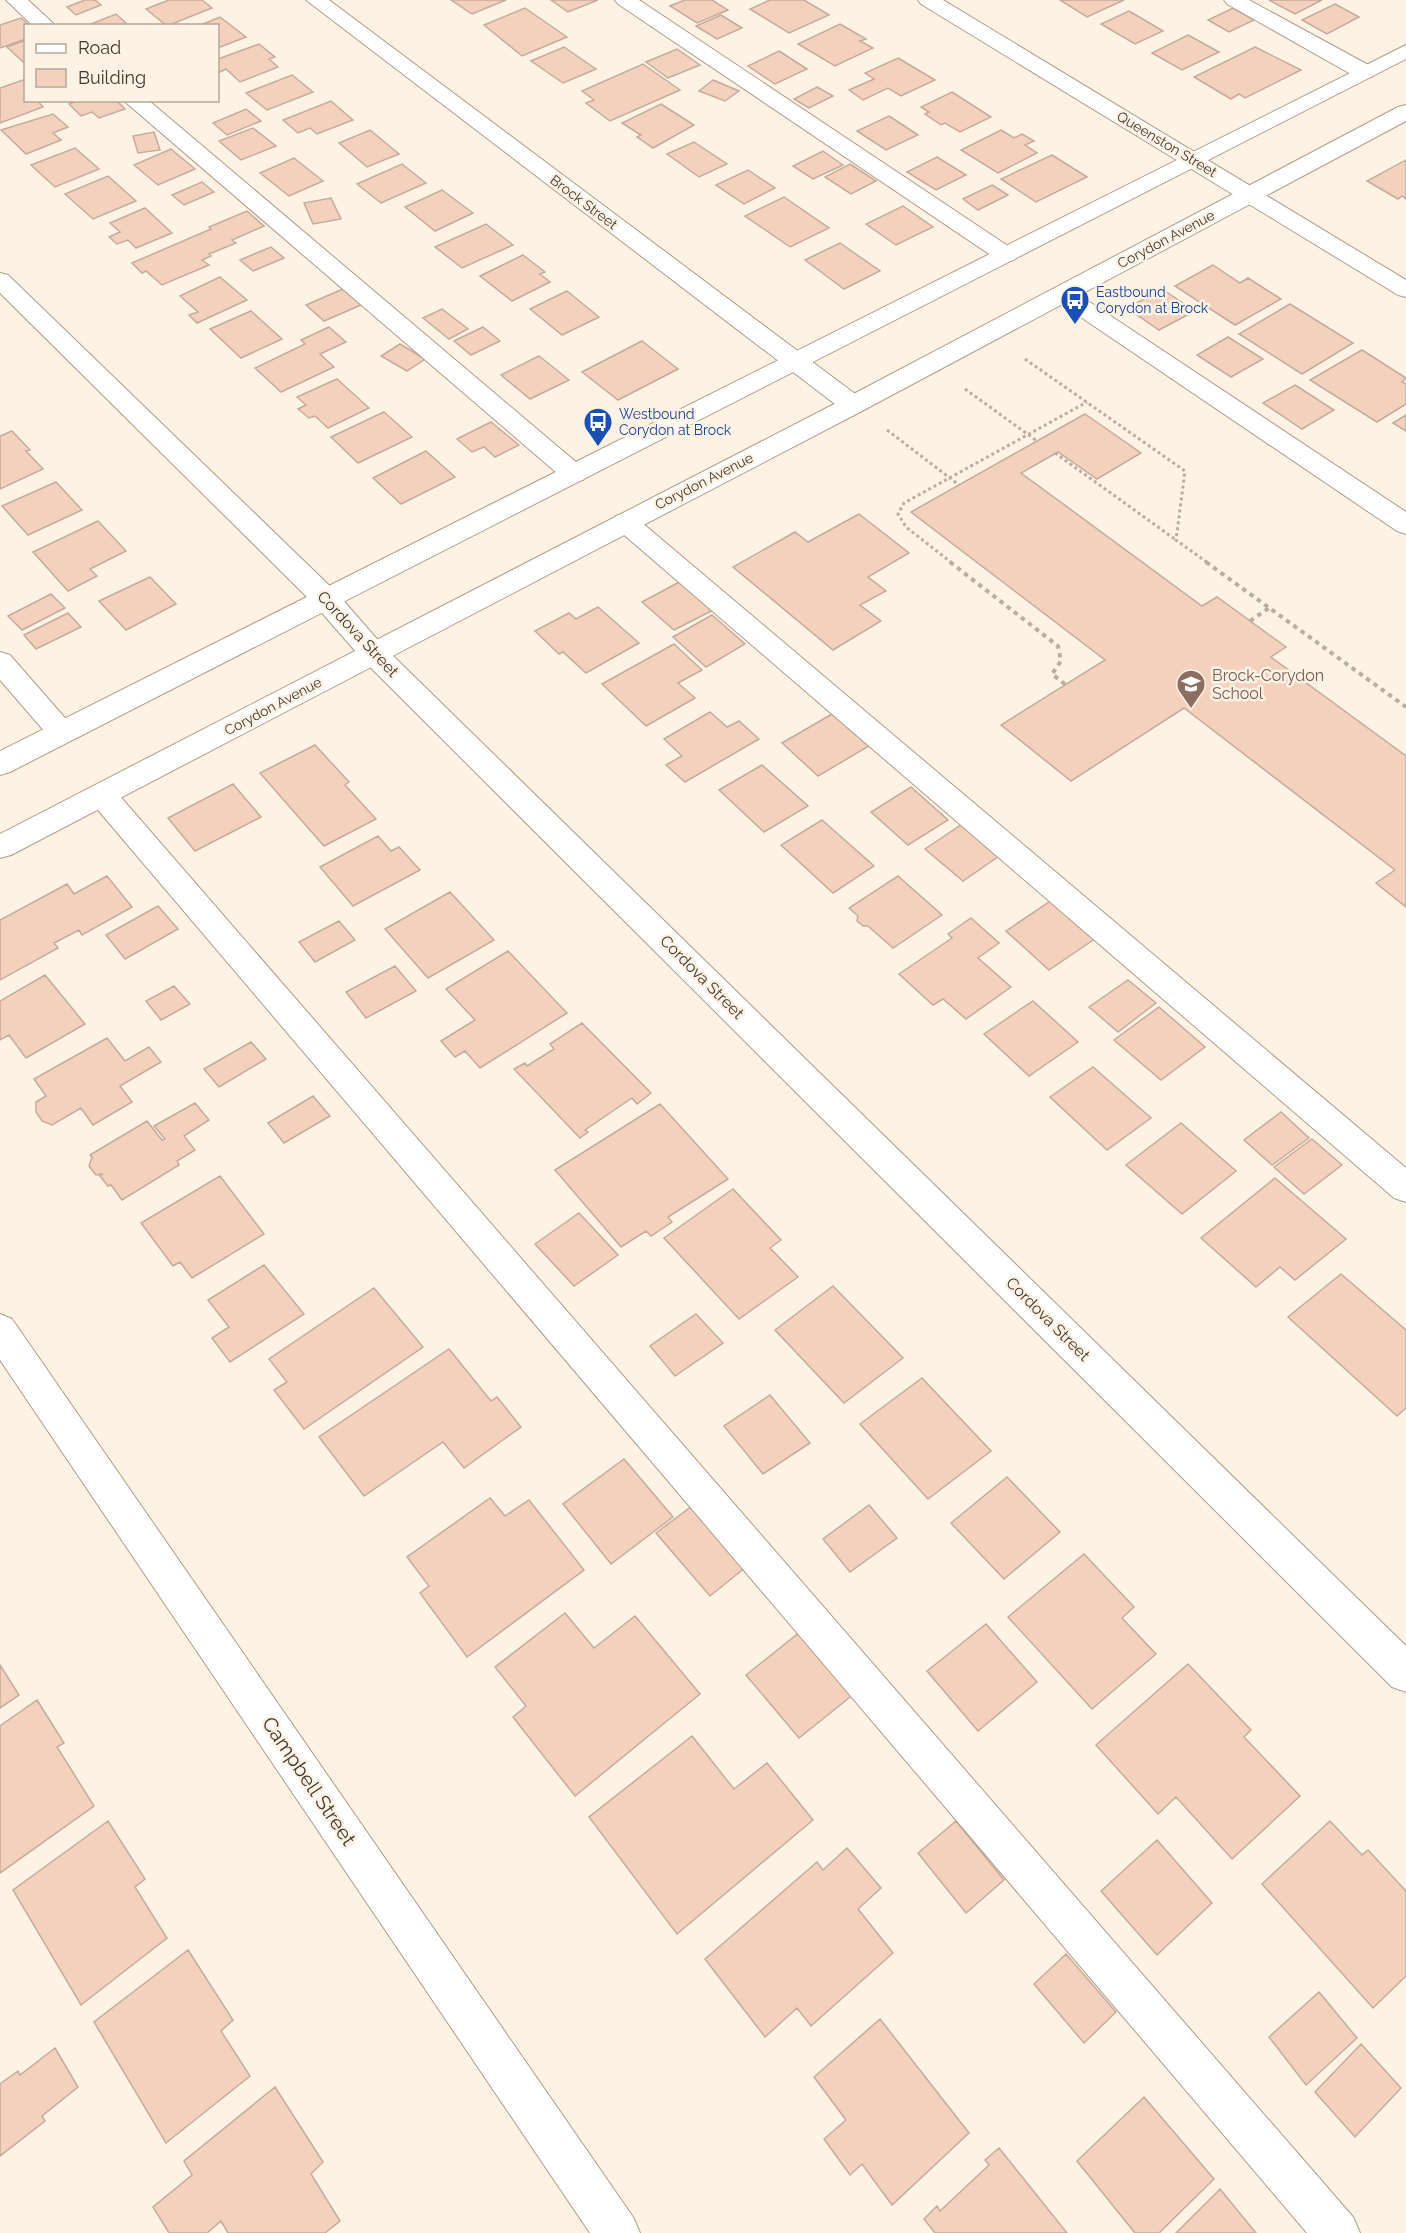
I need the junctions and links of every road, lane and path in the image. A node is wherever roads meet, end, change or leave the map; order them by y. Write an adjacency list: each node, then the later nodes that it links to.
1 (16, 0): 6 (street)
2 (316, 0): 18 (street, Brock Street)
3 (625, 0): 13 (street)
4 (928, 0): 11 (street, Queenston Street)
5 (1234, 0): 8 (street)
6 (44, 24)
7 (1406, 51): 8 (street)
8 (1364, 72): 11 (street)
9 (137, 102): 25 (street)
10 (1406, 112): 12 (street, Corydon Avenue)
11 (1193, 159): 12 (street, Queenston Street); 13 (street)
12 (1250, 195): 15 (street, Queenston Street); 16 (street, Corydon Avenue)
13 (1006, 255): 18 (street)
14 (0, 280): 31 (street, Cordova Street)
15 (1406, 290)
16 (1062, 294): 21 (street, Corydon Avenue); 29 (street)
17 (1020, 355): 20 (path)
18 (796, 362): 21 (street, Brock Street); 25 (street)
19 (962, 387): 22 (path)
20 (1087, 402): 22 (path); 30 (path)
21 (853, 405): 26 (path); 28 (street, Corydon Avenue)
22 (1028, 434): 23 (path); 26 (path)
23 (1037, 441)
24 (1055, 453): 30 (path)
25 (574, 474): 31 (street)
26 (950, 478): 27 (path); 36 (path)
27 (959, 485)
28 (625, 522): 34 (street, Corydon Avenue); 42 (street)
29 (1406, 525)
30 (1176, 540): 32 (path)
31 (326, 599): 34 (street, Cordova Street); 38 (street)
32 (1269, 608): 33 (path); 37 (path)
33 (1250, 621)
34 (373, 653): 40 (street, Corydon Avenue); 44 (street, Cordova Street)
35 (0, 662): 38 (street)
36 (1066, 685)
37 (1406, 707)
38 (62, 733): 39 (street)
39 (0, 764)
40 (102, 795): 41 (street, Corydon Avenue); 46 (street)
41 (0, 847)
42 (1406, 1188)
43 (0, 1329): 45 (street, Campbell Street)
44 (1406, 1673)
45 (617, 2233)
46 (1338, 2233)

